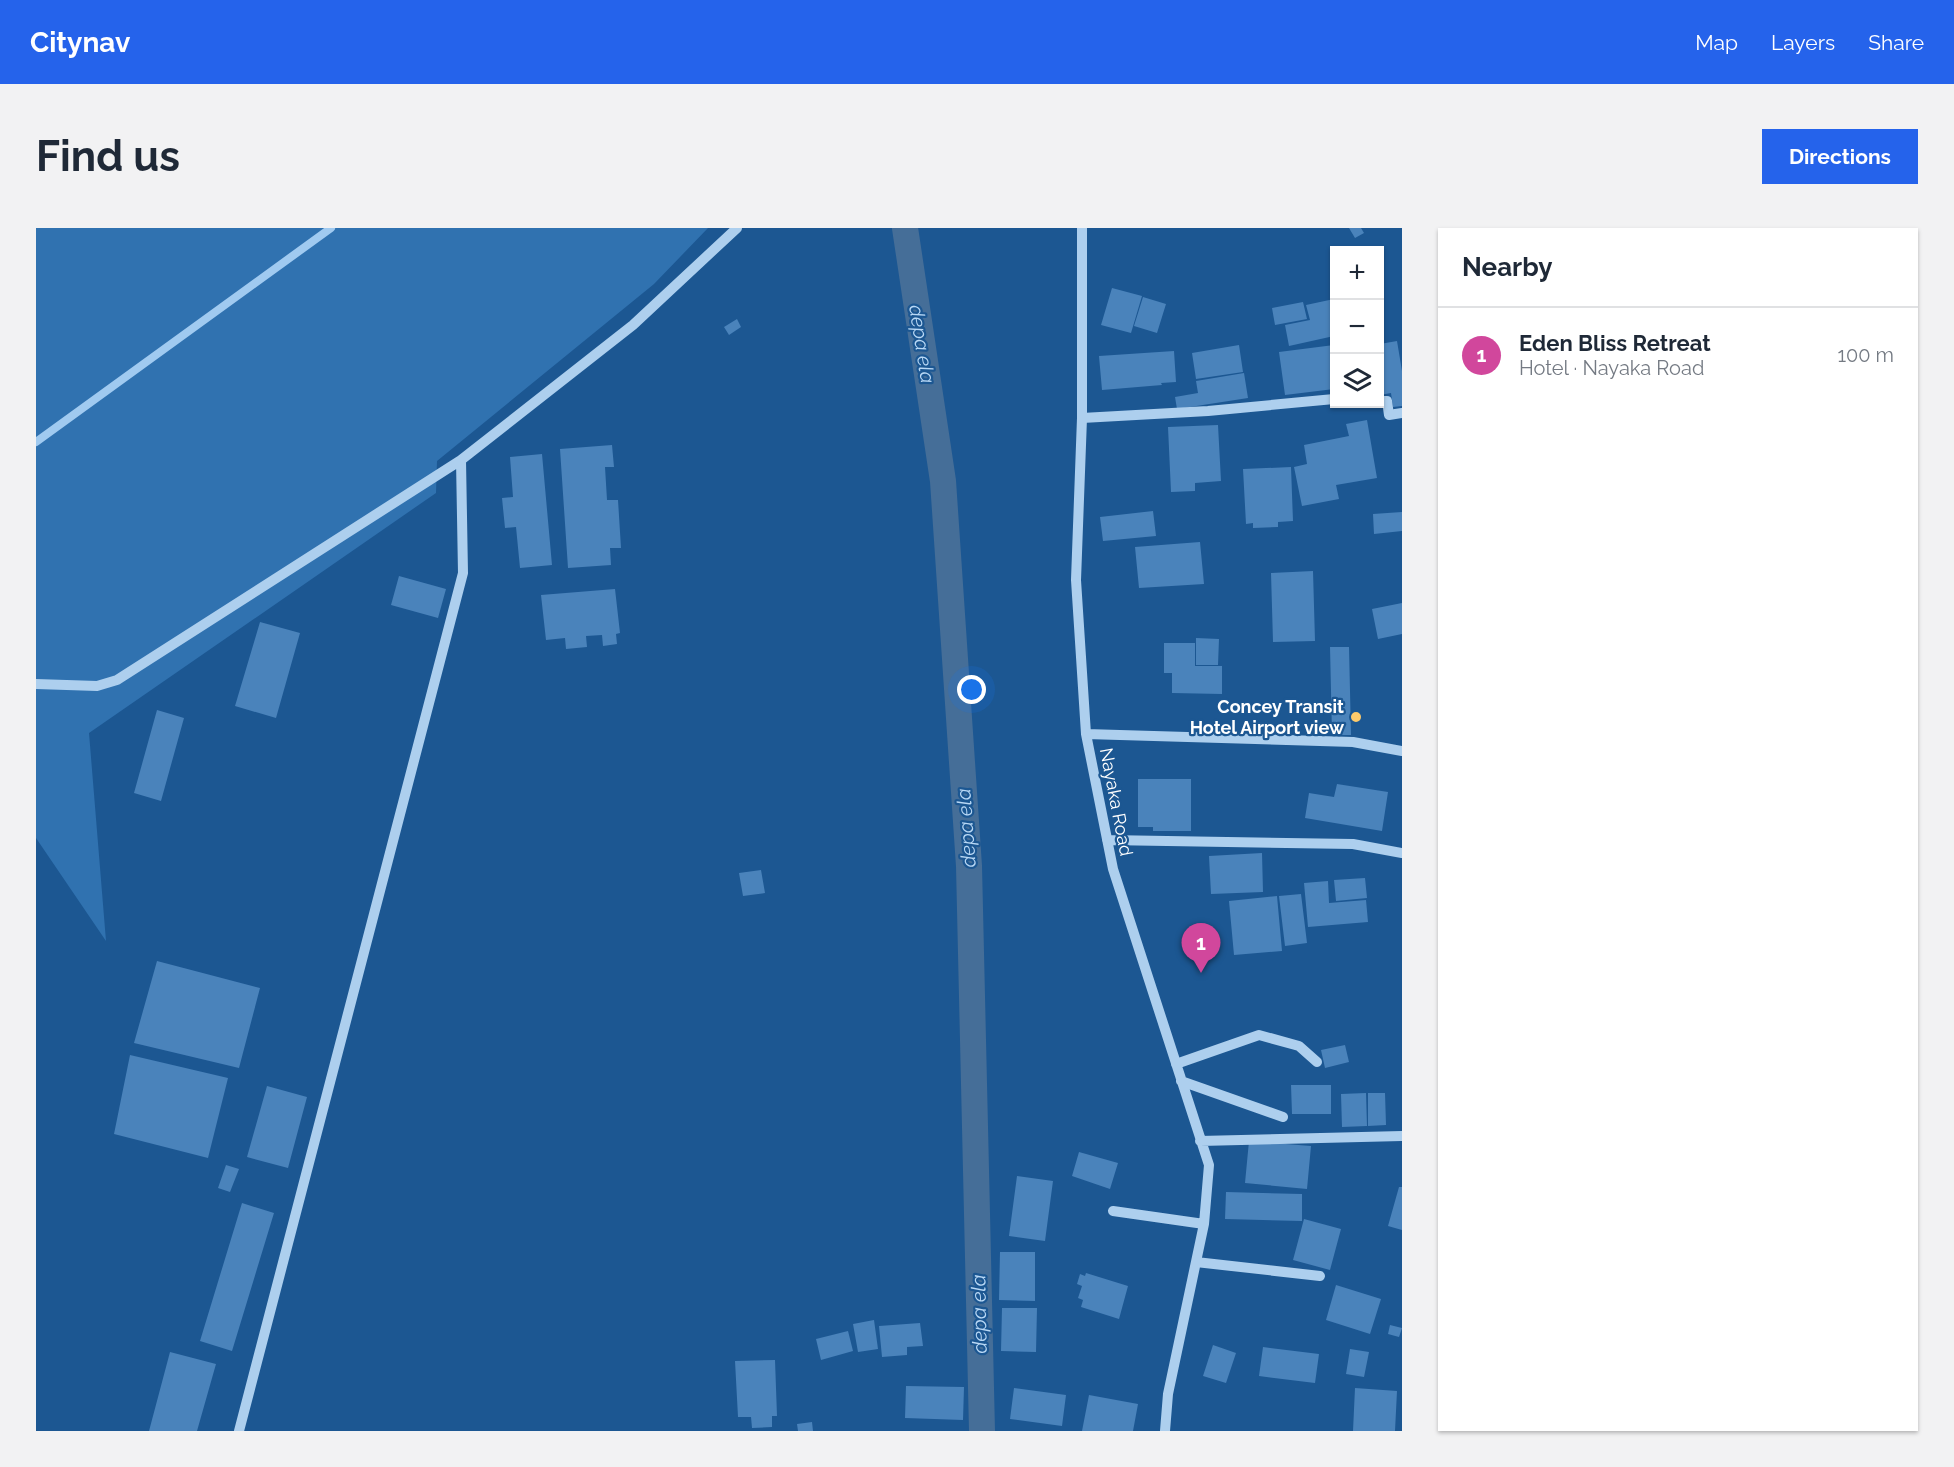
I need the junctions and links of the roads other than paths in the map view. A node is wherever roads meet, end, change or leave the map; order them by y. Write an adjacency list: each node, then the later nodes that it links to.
1 (738, 228): 7 (street)
2 (1082, 228): 6 (street)
3 (1330, 399): 6 (street)
4 (1384, 401): 5 (street)
5 (1402, 413)
6 (1082, 418): 9 (street)
7 (461, 460): 8 (street); 23 (street)
8 (36, 684)
9 (1086, 734): 10 (street, Nayaka Road); 11 (street, Nayaka Road)
10 (1402, 751)
11 (1107, 840): 12 (street); 14 (street, Nayaka Road)
12 (1402, 853)
13 (1317, 1062): 14 (street)
14 (1176, 1064): 15 (street, Nayaka Road)
15 (1181, 1081): 16 (street); 18 (street, Nayaka Road)
16 (1283, 1117)
17 (1402, 1136): 18 (street)
18 (1200, 1141): 20 (street, Nayaka Road)
19 (1113, 1212): 20 (street)
20 (1204, 1224): 21 (street, Nayaka Road)
21 (1196, 1262): 22 (street); 24 (street, Nayaka Road)
22 (1320, 1276)
23 (238, 1431)
24 (1165, 1431)

